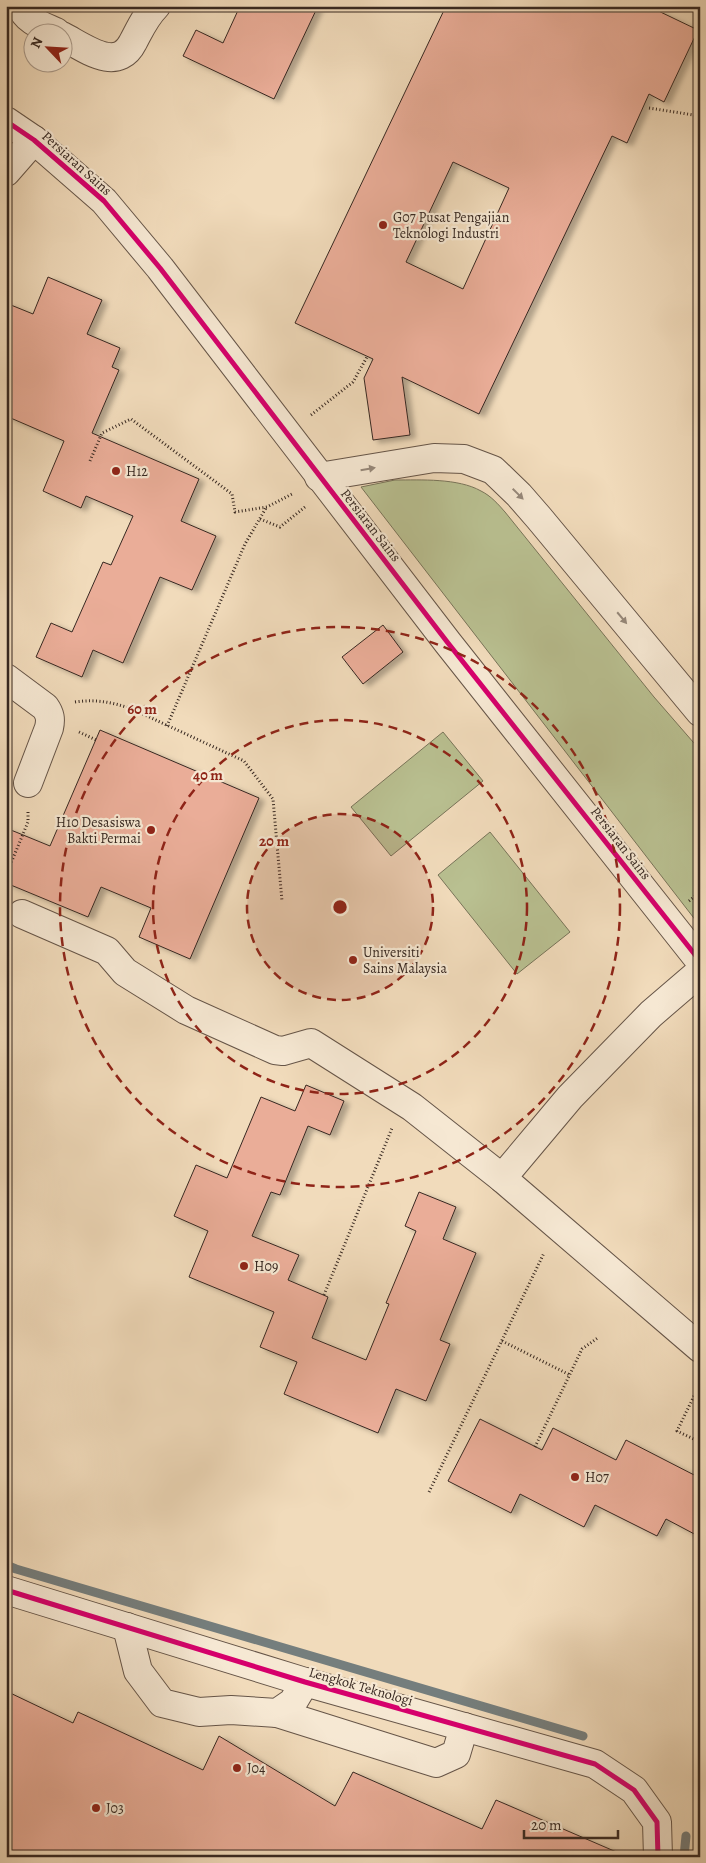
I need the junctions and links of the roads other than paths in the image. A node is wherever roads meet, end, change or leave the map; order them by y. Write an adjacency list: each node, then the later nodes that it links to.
1 (21, 6): 3 (street)
2 (156, 6): 4 (street)
3 (35, 22)
4 (72, 41)
5 (6, 121): 6 (street, Persiaran Sains)
6 (34, 140): 7 (street); 8 (street, Persiaran Sains)
7 (6, 172)
8 (309, 484): 10 (street, one-way to 10); 13 (street, Persiaran Sains)
9 (6, 678): 11 (street)
10 (700, 712)
11 (28, 783)
12 (22, 914): 15 (street)
13 (700, 961)
14 (700, 972): 15 (street)
15 (502, 1178): 16 (street)
16 (700, 1348)
17 (6, 1590): 18 (street, Lengkok Teknologi)
18 (128, 1627): 19 (street, Lengkok Teknologi); 20 (street)
19 (305, 1682): 20 (street); 21 (street, Lengkok Teknologi)
20 (277, 1713): 21 (street)
21 (464, 1727): 22 (street, Lengkok Teknologi)
22 (658, 1857)

